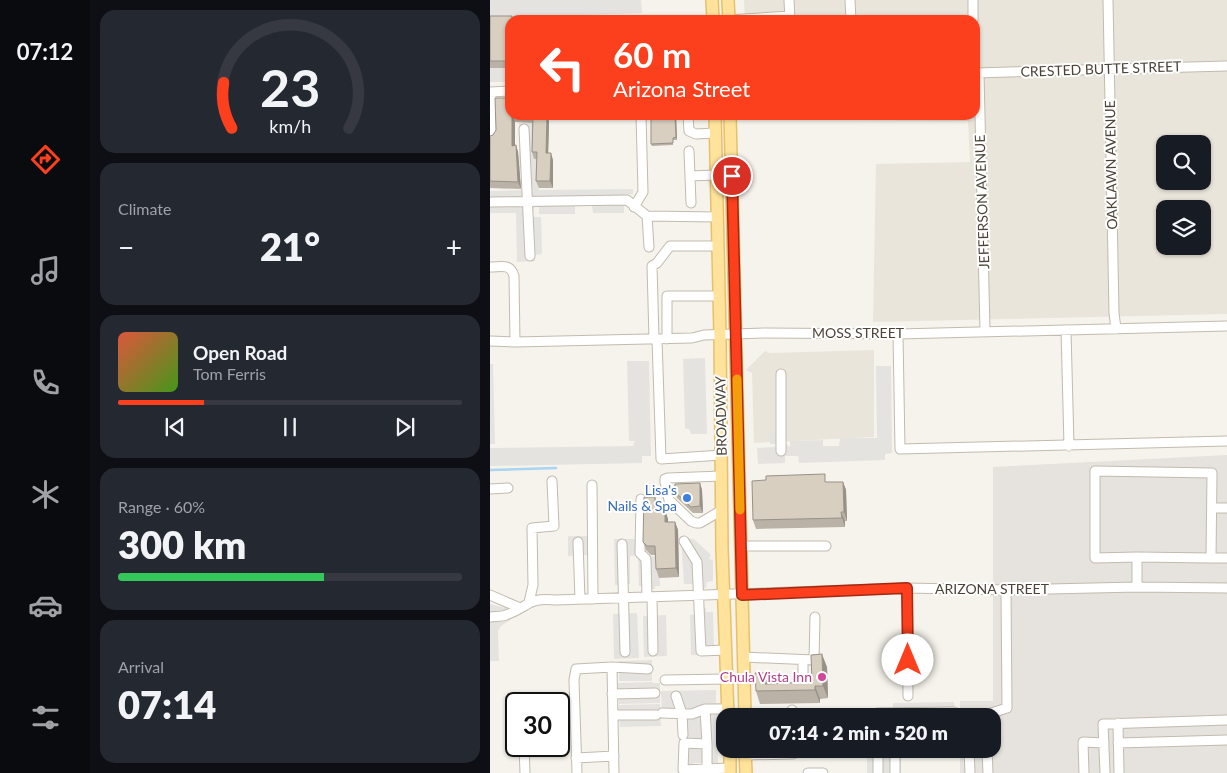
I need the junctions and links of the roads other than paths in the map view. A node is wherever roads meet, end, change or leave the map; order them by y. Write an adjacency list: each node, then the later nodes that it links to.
1 (712, 0): 7 (main road)
2 (728, 0): 8 (main road)
3 (790, 0): 9 (street)
4 (850, 0): 10 (street)
5 (973, 0): 11 (street)
6 (1108, 0): 13 (street, OAKLAWN AVENUE)
7 (713, 15)
8 (729, 15)
9 (790, 15)
10 (851, 15)
11 (974, 15)
12 (1227, 66): 13 (street, CRESTED BUTTE STREET)
13 (1110, 69): 14 (street, CRESTED BUTTE STREET); 40 (street, OAKLAWN AVENUE)
14 (980, 73)
15 (505, 91): 16 (street)
16 (490, 92): 24 (street)
17 (640, 120): 31 (street)
18 (688, 120): 23 (street)
19 (715, 120): 23 (main road, BROADWAY)
20 (730, 120): 43 (main road, BROADWAY)
21 (979, 120): 42 (street, JEFFERSON AVENUE)
22 (524, 129): 29 (street)
23 (715, 133): 26 (main road, BROADWAY)
24 (492, 137)
25 (689, 152): 27 (street)
26 (716, 174): 27 (street); 33 (main road, BROADWAY)
27 (690, 176): 30 (street)
28 (490, 202): 29 (street)
29 (528, 202): 31 (street); 36 (street)
30 (690, 203)
31 (634, 207): 32 (street)
32 (647, 216): 33 (street); 35 (street)
33 (717, 217): 34 (main road, BROADWAY)
34 (718, 246): 38 (main road, BROADWAY); 46 (street)
35 (649, 247)
36 (530, 256)
37 (490, 267): 48 (street)
38 (719, 296): 45 (main road, BROADWAY); 46 (street)
39 (1227, 326): 40 (street, MOSS STREET)
40 (1116, 329): 41 (street, MOSS STREET)
41 (1066, 330): 42 (street, MOSS STREET); 51 (street)
42 (986, 331): 44 (street, MOSS STREET)
43 (736, 334): 44 (street, MOSS STREET); 45 (street, MOSS STREET); 66 (main road, BROADWAY)
44 (898, 334): 51 (street)
45 (720, 335): 46 (street, MOSS STREET); 53 (main road, BROADWAY)
46 (659, 339): 48 (street, MOSS STREET); 53 (street)
47 (490, 341): 48 (street, MOSS STREET)
48 (515, 342)
49 (781, 374): 52 (street)
50 (1227, 441): 51 (street)
51 (1069, 446)
52 (781, 451)
53 (722, 456): 54 (main road, BROADWAY)
54 (722, 476): 62 (main road, BROADWAY); 62 (street)
55 (552, 482): 83 (street)
56 (592, 485): 82 (street)
57 (508, 488): 58 (street)
58 (490, 489)
59 (641, 499): 79 (street)
60 (1212, 508): 61 (street); 68 (street); 69 (street)
61 (1227, 508)
62 (722, 510): 76 (main road, BROADWAY)
63 (684, 541): 78 (street)
64 (578, 542): 81 (street)
65 (622, 544): 80 (street)
66 (741, 546): 67 (street); 77 (main road, BROADWAY)
67 (826, 546)
68 (1137, 558): 69 (street); 71 (street)
69 (1211, 558): 70 (street)
70 (1227, 558)
71 (1137, 587): 73 (street, ARIZONA STREET); 74 (street, ARIZONA STREET)
72 (907, 588): 74 (street, ARIZONA STREET); 77 (street, ARIZONA STREET); 100 (street)
73 (1227, 588)
74 (1006, 590): 105 (street)
75 (490, 594): 84 (street)
76 (725, 595): 77 (street, ARIZONA STREET); 78 (street, ARIZONA STREET); 88 (main road, BROADWAY)
77 (742, 595): 90 (main road, BROADWAY)
78 (699, 596): 79 (street, ARIZONA STREET); 88 (street)
79 (649, 597): 80 (street, ARIZONA STREET); 87 (street)
80 (624, 598): 82 (street, ARIZONA STREET); 89 (street)
81 (580, 599): 82 (street, ARIZONA STREET); 83 (street, ARIZONA STREET)
82 (593, 599)
83 (529, 602): 84 (street, ARIZONA STREET)
84 (520, 608): 85 (street, ARIZONA STREET)
85 (490, 617)
86 (815, 617): 91 (street)
87 (653, 650)
88 (726, 650): 94 (main road, BROADWAY)
89 (625, 652)
90 (744, 657): 91 (street); 102 (main road, BROADWAY)
91 (803, 660): 96 (street)
92 (612, 667): 93 (street); 98 (street); 117 (street)
93 (648, 669)
94 (727, 679): 95 (street); 101 (main road, BROADWAY)
95 (665, 680)
96 (803, 687)
97 (655, 692): 98 (street)
98 (612, 694): 107 (street)
99 (676, 696): 106 (street)
100 (908, 696)
101 (728, 708)
102 (745, 708)
103 (705, 709): 104 (street); 106 (street); 114 (street)
104 (716, 710)
105 (1001, 710)
106 (682, 714): 107 (street); 110 (street)
107 (613, 715): 115 (street)
108 (1227, 720): 109 (street)
109 (1118, 724): 112 (street); 113 (street)
110 (683, 735)
111 (1227, 740): 113 (street)
112 (1104, 743): 135 (street); 136 (street)
113 (1118, 743): 137 (street)
114 (707, 744): 123 (street); 123 (street)
115 (614, 756): 117 (street); 127 (street)
116 (524, 757): 125 (street)
117 (576, 758): 126 (street)
118 (746, 758): 128 (main road)
119 (878, 758): 131 (street)
120 (894, 758): 132 (street)
121 (970, 758): 133 (street)
122 (987, 758): 134 (street)
123 (707, 769): 124 (street)
124 (730, 770)
125 (525, 773)
126 (577, 773)
127 (614, 773)
128 (746, 773)
129 (808, 773): 130 (street)
130 (823, 773)
131 (878, 773)
132 (895, 773)
133 (970, 773)
134 (988, 773)
135 (1084, 773)
136 (1105, 773)
137 (1119, 773)

